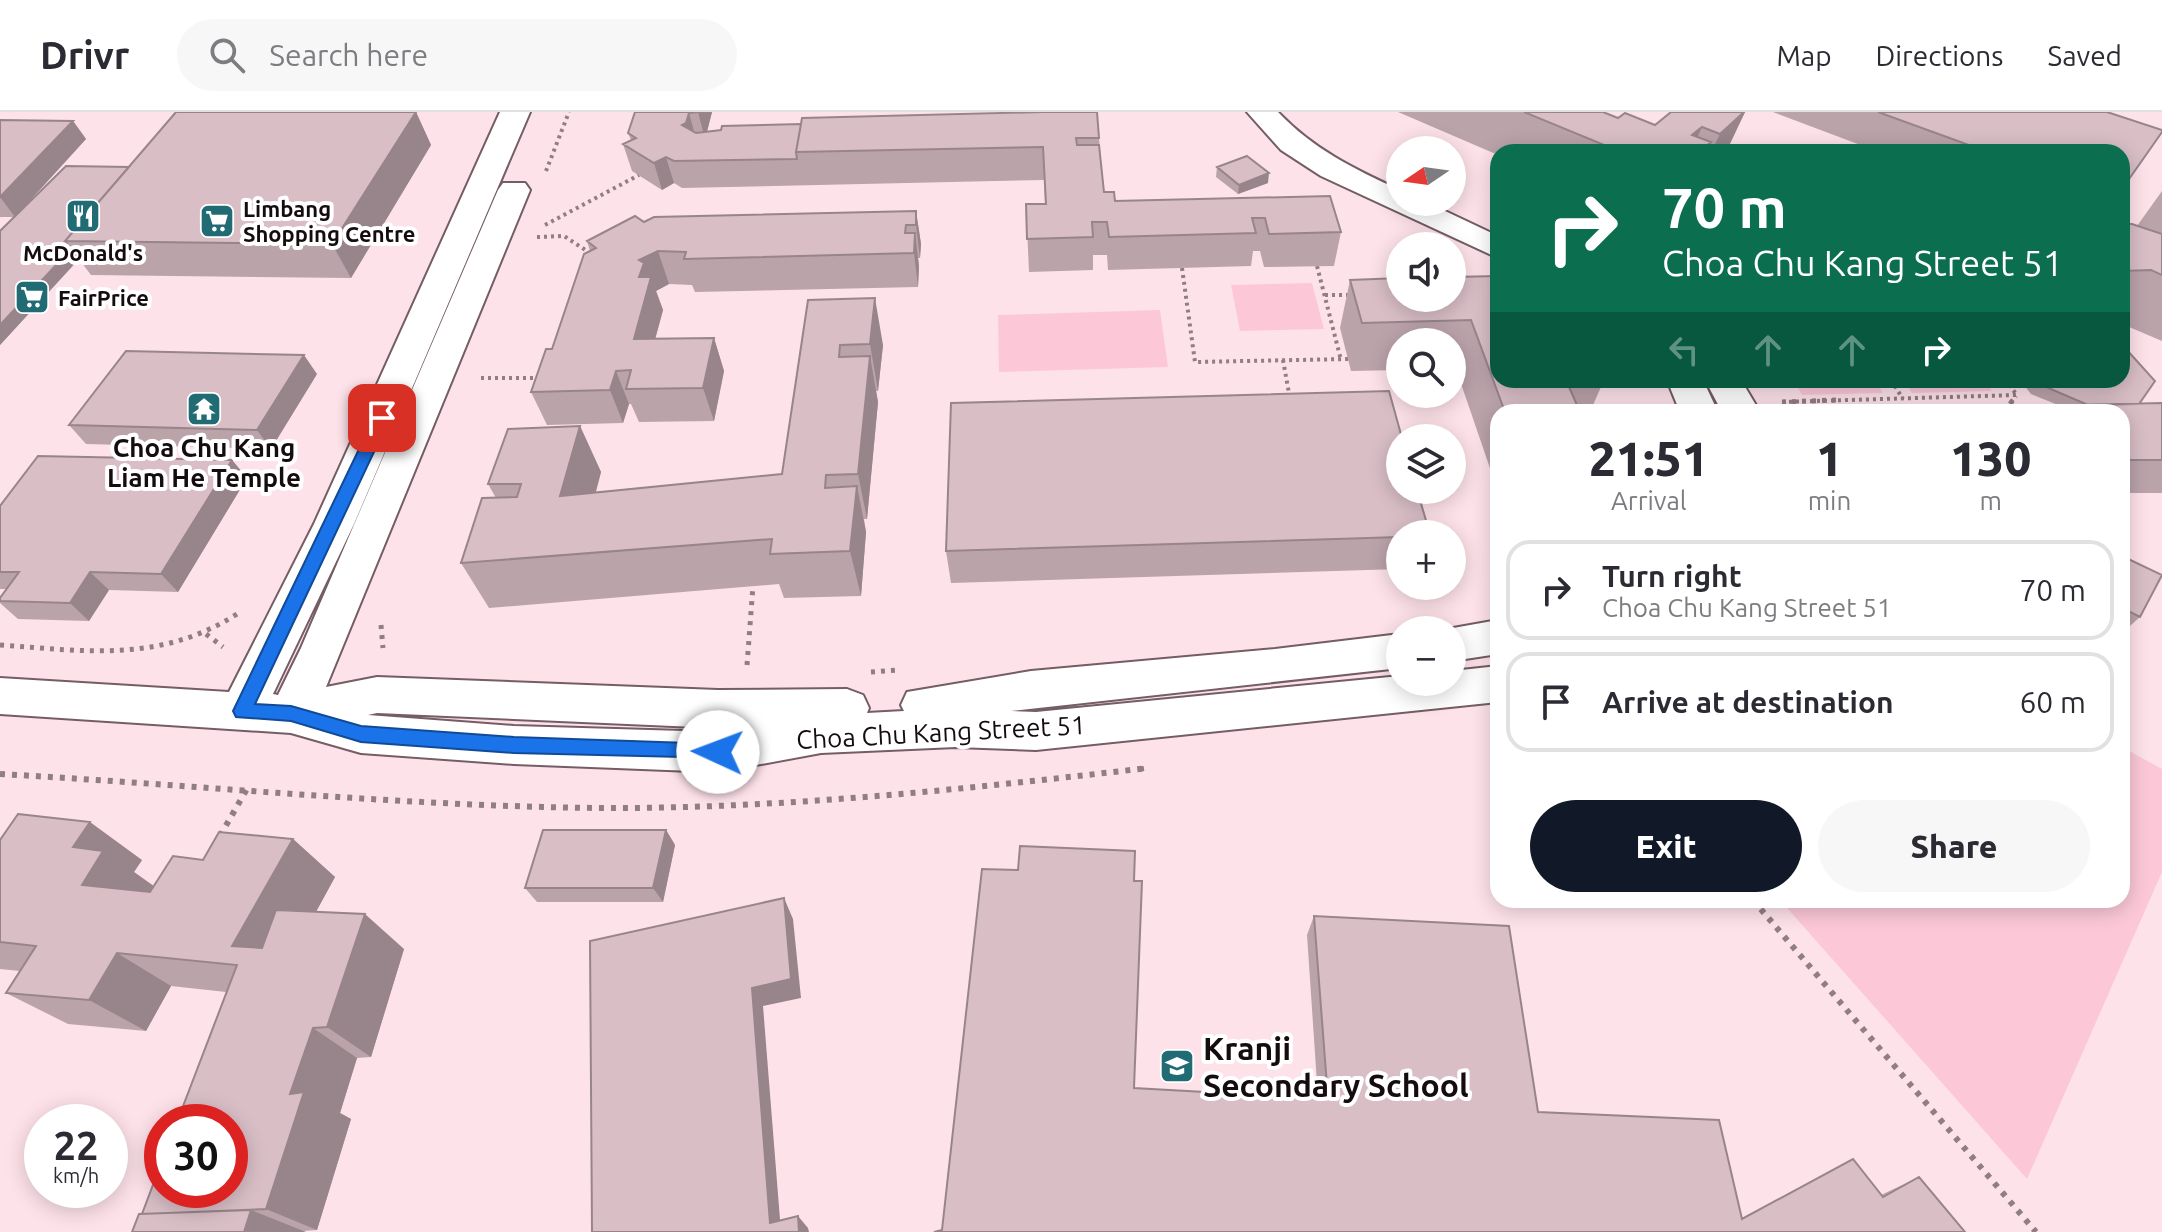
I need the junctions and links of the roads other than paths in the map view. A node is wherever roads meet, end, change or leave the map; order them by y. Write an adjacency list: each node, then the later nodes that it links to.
1 (1262, 112): 7 (street)
2 (1294, 112): 4 (street)
3 (528, 118): 13 (street); 14 (street)
4 (1386, 173)
5 (1466, 210): 6 (street)
6 (1490, 221)
7 (1490, 244)
8 (1490, 638): 9 (street)
9 (1466, 642)
10 (1386, 653): 14 (street, Choa Chu Kang Street 51)
11 (1490, 685): 14 (street, Choa Chu Kang Street 51)
12 (0, 696): 13 (street, Choa Chu Kang Street 51)
13 (242, 711): 14 (street, Choa Chu Kang Street 51)
14 (291, 714)

